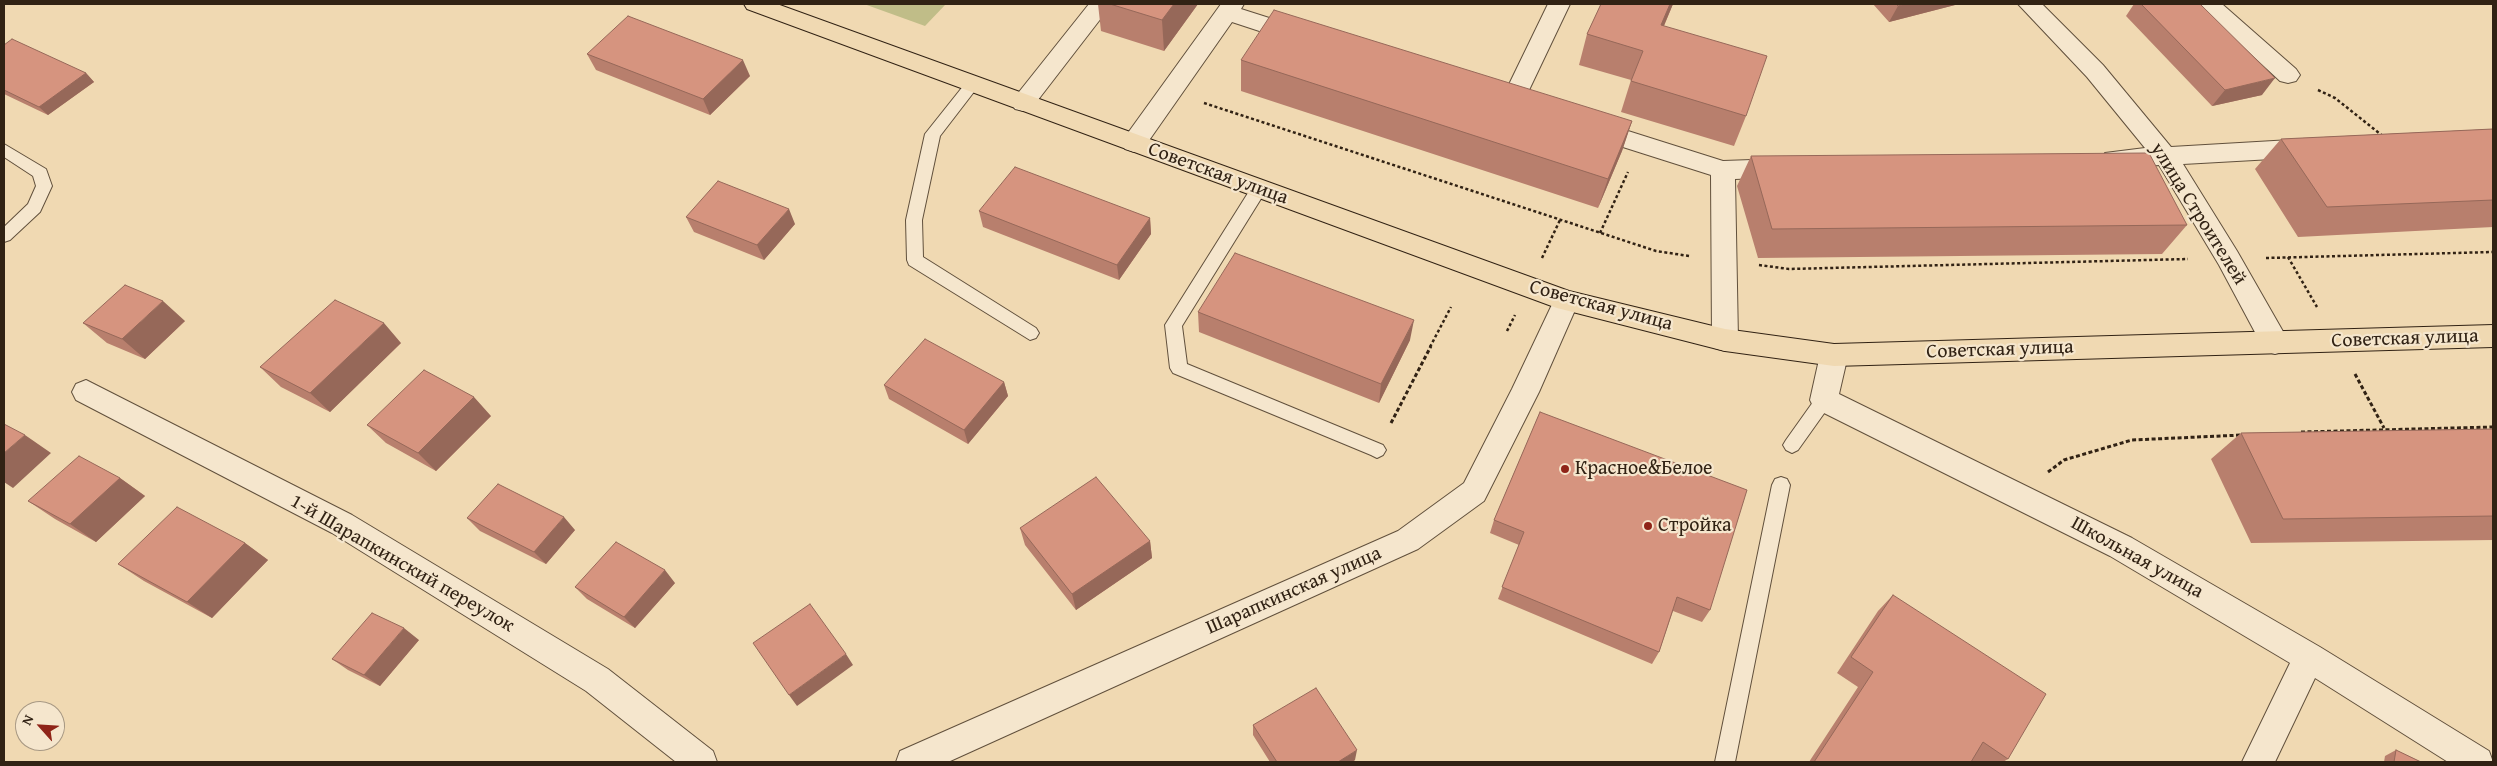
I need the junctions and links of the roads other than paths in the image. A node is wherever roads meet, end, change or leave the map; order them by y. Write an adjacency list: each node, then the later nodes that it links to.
1 (755, 4): 9 (main road, Советская улица)
2 (1101, 4): 10 (street)
3 (1559, 4): 11 (street)
4 (2029, 4): 16 (street, улица Строителей)
5 (2208, 4): 8 (street)
6 (1230, 8): 7 (street); 13 (street)
7 (1322, 43)
8 (2288, 75)
9 (973, 84): 10 (main road, Советская улица); 23 (lane)
10 (1023, 103): 13 (main road, Советская улица)
11 (1512, 103)
12 (1567, 120): 19 (street)
13 (1134, 144): 20 (main road, Советская улица)
14 (2334, 146): 16 (street)
15 (4, 150): 21 (lane)
16 (2166, 157): 17 (street); 26 (street, улица Строителей)
17 (2089, 159)
18 (1804, 168): 19 (street)
19 (1723, 170): 25 (street)
20 (1259, 189): 22 (main road, Советская улица); 31 (lane)
21 (4, 236)
22 (1566, 301): 25 (main road, Советская улица); 35 (street, Шарапкинская улица)
23 (1030, 334)
24 (2493, 336): 26 (main road, Советская улица)
25 (1725, 340): 27 (main road, Советская улица)
26 (2274, 343): 27 (main road, Советская улица)
27 (1834, 355): 29 (street)
28 (86, 392): 34 (street, 1-й Шарапкинский переулок)
29 (1824, 400): 30 (lane); 33 (street, Школьная улица)
30 (1792, 445)
31 (1377, 450)
32 (1781, 485): 36 (lane)
33 (2309, 657): 37 (street); 38 (street, Школьная улица)
34 (701, 762)
35 (912, 762)
36 (1725, 762)
37 (2258, 762)
38 (2477, 762)

